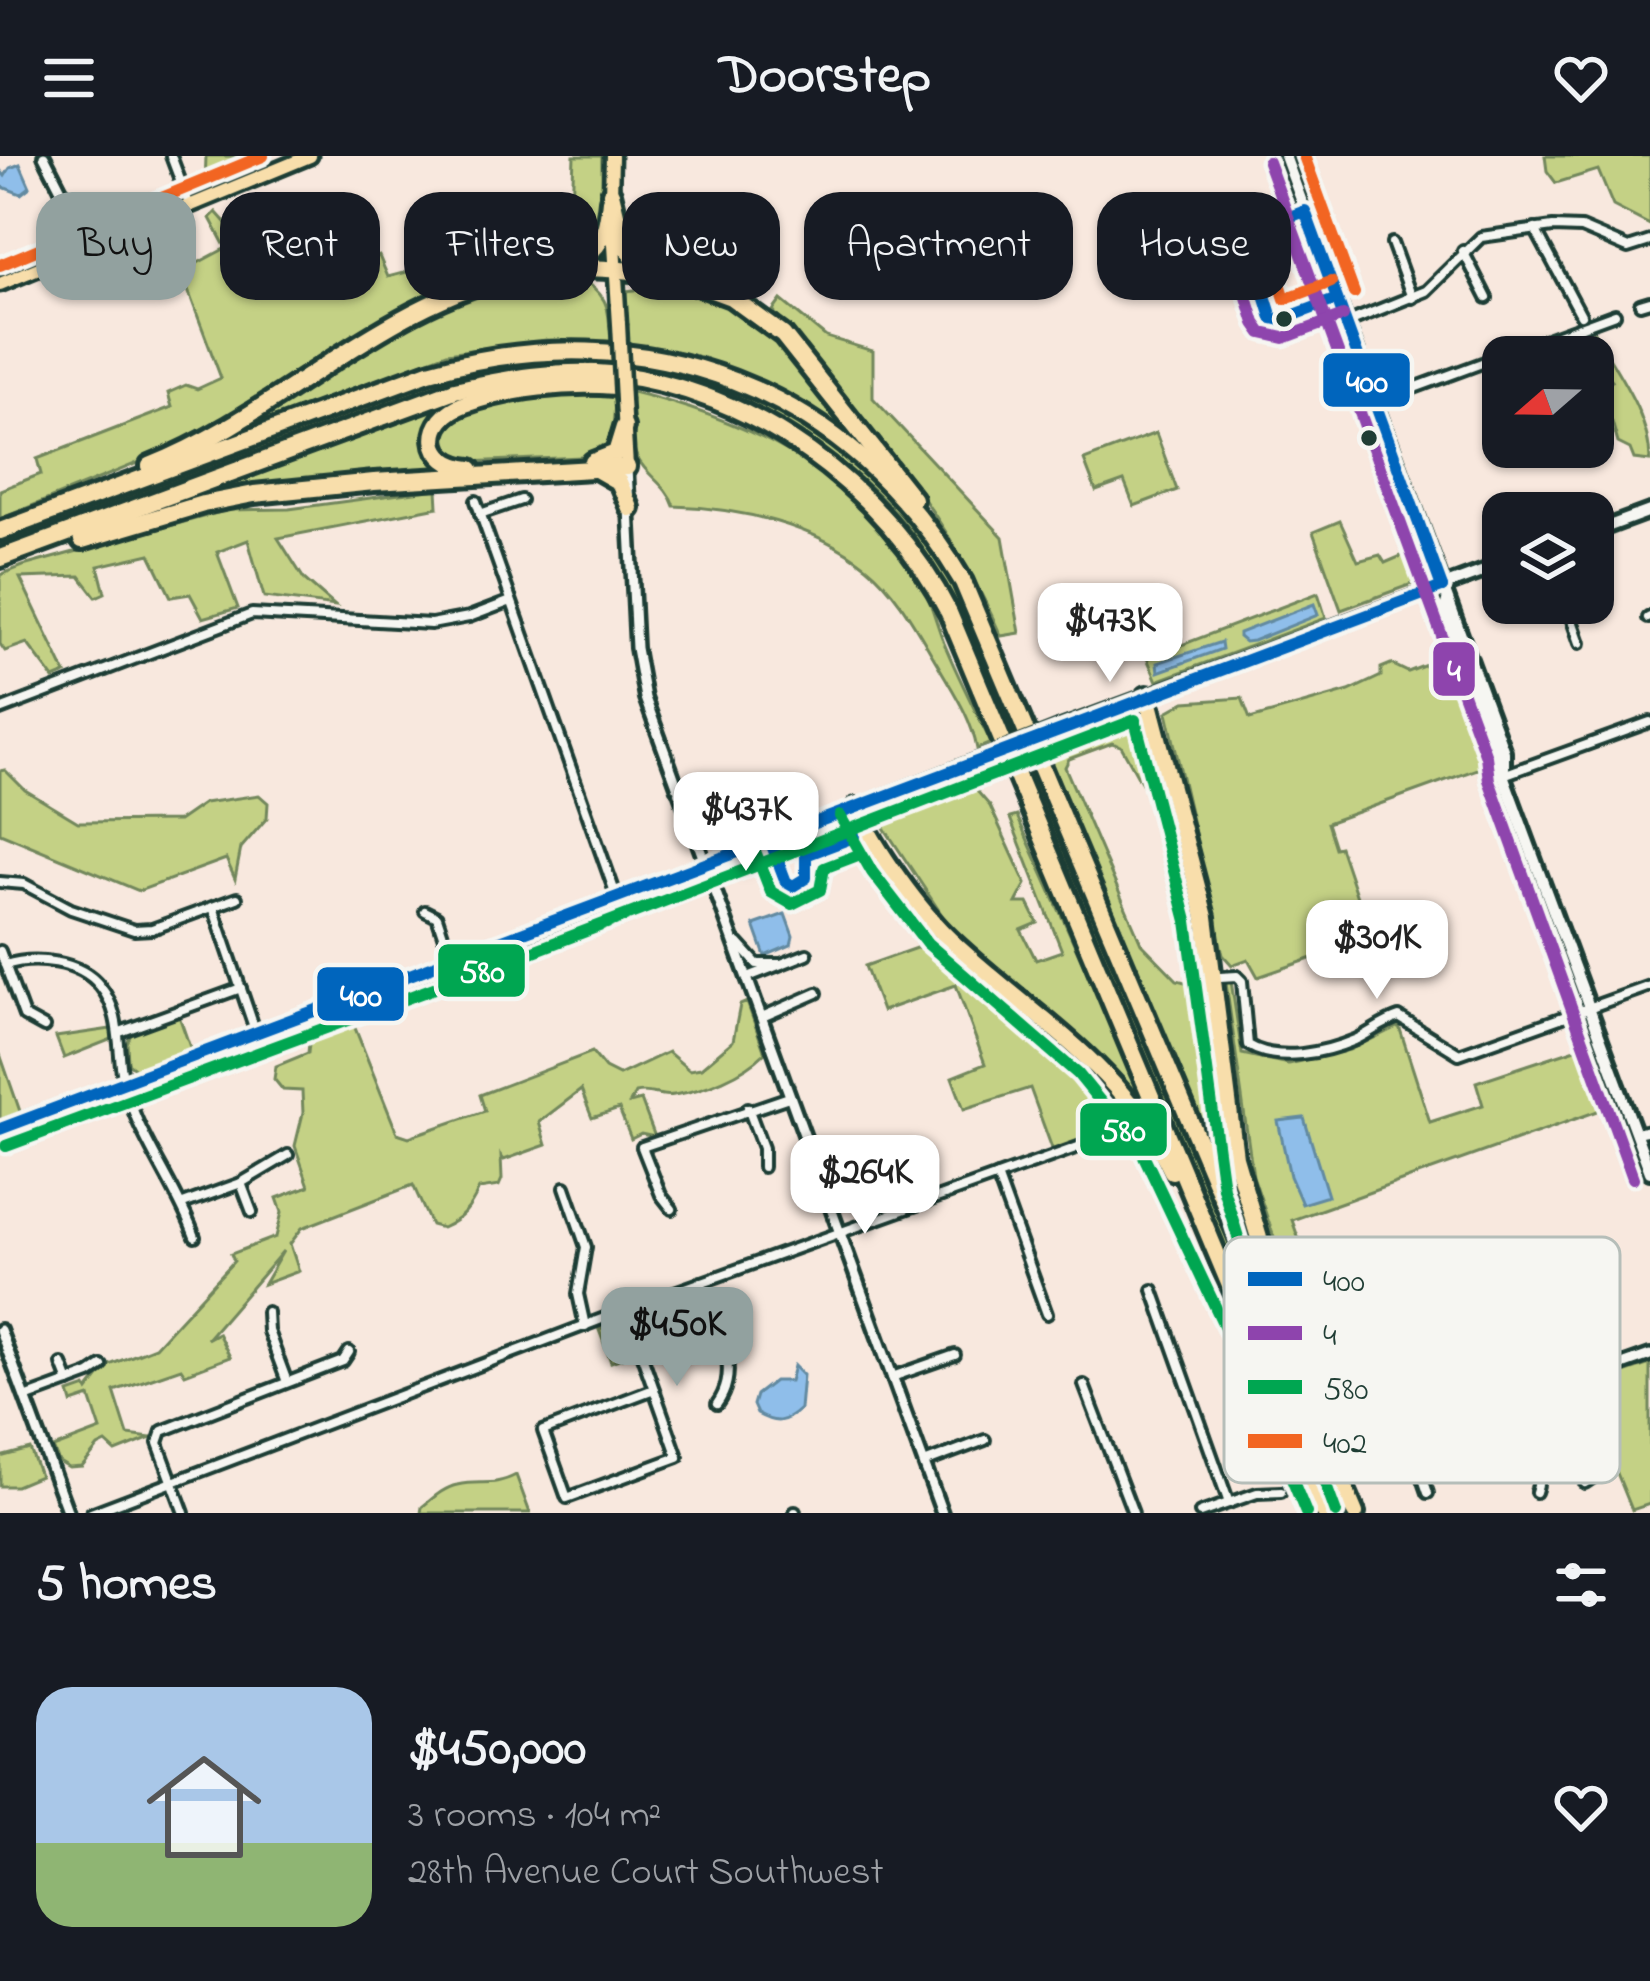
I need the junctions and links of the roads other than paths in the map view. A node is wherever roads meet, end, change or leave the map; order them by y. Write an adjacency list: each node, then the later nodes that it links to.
1 (44, 156): 6 (street)
2 (171, 156): 7 (street)
3 (310, 156): 9 (main road)
4 (1285, 156): 27 (main road)
5 (611, 158): 8 (main road)
6 (62, 192)
7 (185, 192)
8 (611, 193): 11 (highway); 14 (highway); 16 (main road)
9 (196, 204)
10 (1535, 229): 12 (street); 15 (street); 26 (street)
11 (622, 231)
12 (1650, 241)
13 (1392, 243): 21 (street)
14 (598, 248)
15 (1463, 251): 21 (street); 22 (street)
16 (616, 266): 17 (highway); 18 (highway); 30 (main road, bridge)
17 (598, 267)
18 (622, 267)
19 (36, 270): 20 (main road)
20 (0, 284)
21 (1412, 298): 27 (street)
22 (1487, 298)
23 (440, 300): 39 (highway)
24 (734, 300): 44 (highway)
25 (1615, 314): 29 (street)
26 (1581, 315)
27 (1346, 322): 29 (main road)
28 (700, 397): 30 (highway); 40 (highway); 94 (highway)
29 (1375, 403): 42 (main road)
30 (624, 427): 31 (main road)
31 (627, 467): 32 (highway); 35 (street)
32 (579, 468): 35 (highway); 40 (highway)
33 (521, 500): 37 (street)
34 (476, 501): 37 (street)
35 (630, 508): 52 (street)
36 (1650, 511): 38 (main road)
37 (481, 514): 43 (street)
38 (1614, 524)
39 (0, 529): 44 (highway)
40 (0, 560)
41 (1482, 572): 42 (main road)
42 (1442, 587): 47 (main road); 50 (main road)
43 (511, 601): 48 (street); 55 (street)
44 (978, 614): 92 (highway)
45 (1573, 624): 46 (street)
46 (1580, 643)
47 (1147, 696): 51 (main road, bridge); 65 (highway)
48 (0, 710)
49 (1650, 722): 50 (street)
50 (1505, 771): 69 (main road)
51 (856, 808): 52 (main road); 96 (highway)
52 (706, 865): 55 (main road); 58 (street)
53 (0, 882): 56 (street)
54 (237, 898): 56 (street)
55 (616, 898): 61 (main road)
56 (213, 907): 67 (street)
57 (425, 911): 61 (street)
58 (731, 932): 62 (street); 64 (street)
59 (0, 951): 63 (street)
60 (807, 954): 62 (street)
61 (452, 962): 73 (main road)
62 (780, 964): 64 (street)
63 (5, 965): 71 (street); 72 (street)
64 (748, 976): 70 (street)
65 (1216, 978): 69 (street); 93 (highway)
66 (1650, 986): 69 (street)
67 (241, 988): 72 (street); 73 (street)
68 (817, 993): 70 (street)
69 (1591, 1007): 80 (main road)
70 (762, 1017): 75 (street)
71 (44, 1028)
72 (120, 1032): 74 (street)
73 (256, 1033): 74 (main road)
74 (125, 1081): 77 (main road); 87 (street)
75 (789, 1097): 76 (street); 90 (street)
76 (748, 1108): 82 (street); 88 (street)
77 (0, 1130)
78 (1650, 1130): 80 (street)
79 (1120, 1132): 84 (street)
80 (1636, 1133): 83 (main road)
81 (288, 1155): 85 (street)
82 (763, 1167)
83 (1650, 1172)
84 (997, 1176): 90 (street); 100 (street)
85 (241, 1183): 87 (street); 89 (street)
86 (565, 1187): 101 (street)
87 (183, 1204): 91 (street)
88 (673, 1209)
89 (252, 1212)
90 (839, 1232): 95 (street); 109 (street)
91 (195, 1237)
92 (1240, 1237)
93 (1259, 1237)
94 (1224, 1271)
95 (701, 1282): 99 (street); 115 (street)
96 (1224, 1283)
97 (1153, 1290): 126 (street)
98 (267, 1312): 111 (street)
99 (627, 1314): 101 (street); 113 (street)
100 (1046, 1314)
101 (585, 1325): 118 (street)
102 (1, 1338): 114 (street)
103 (349, 1352): 111 (street)
104 (955, 1354): 109 (street)
105 (1650, 1355): 108 (street)
106 (62, 1364): 110 (street)
107 (102, 1366): 110 (street)
108 (1620, 1366)
109 (892, 1377): 117 (street)
110 (69, 1382): 114 (street)
111 (287, 1382): 118 (street)
112 (1084, 1385): 131 (street)
113 (654, 1389): 113 (street)
114 (25, 1398): 127 (street)
115 (717, 1404)
116 (985, 1440): 117 (street)
117 (924, 1463): 130 (street)
118 (173, 1482): 128 (street); 129 (street)
119 (1313, 1483): 133 (highway)
120 (1343, 1483): 134 (highway)
121 (1425, 1483): 125 (street)
122 (1540, 1483): 124 (street)
123 (1281, 1492): 126 (street)
124 (1536, 1492)
125 (1428, 1493)
126 (1228, 1503): 132 (street)
127 (68, 1513)
128 (91, 1513)
129 (184, 1513)
130 (942, 1513)
131 (1133, 1513)
132 (1201, 1513)
133 (1325, 1513)
134 (1355, 1513)

